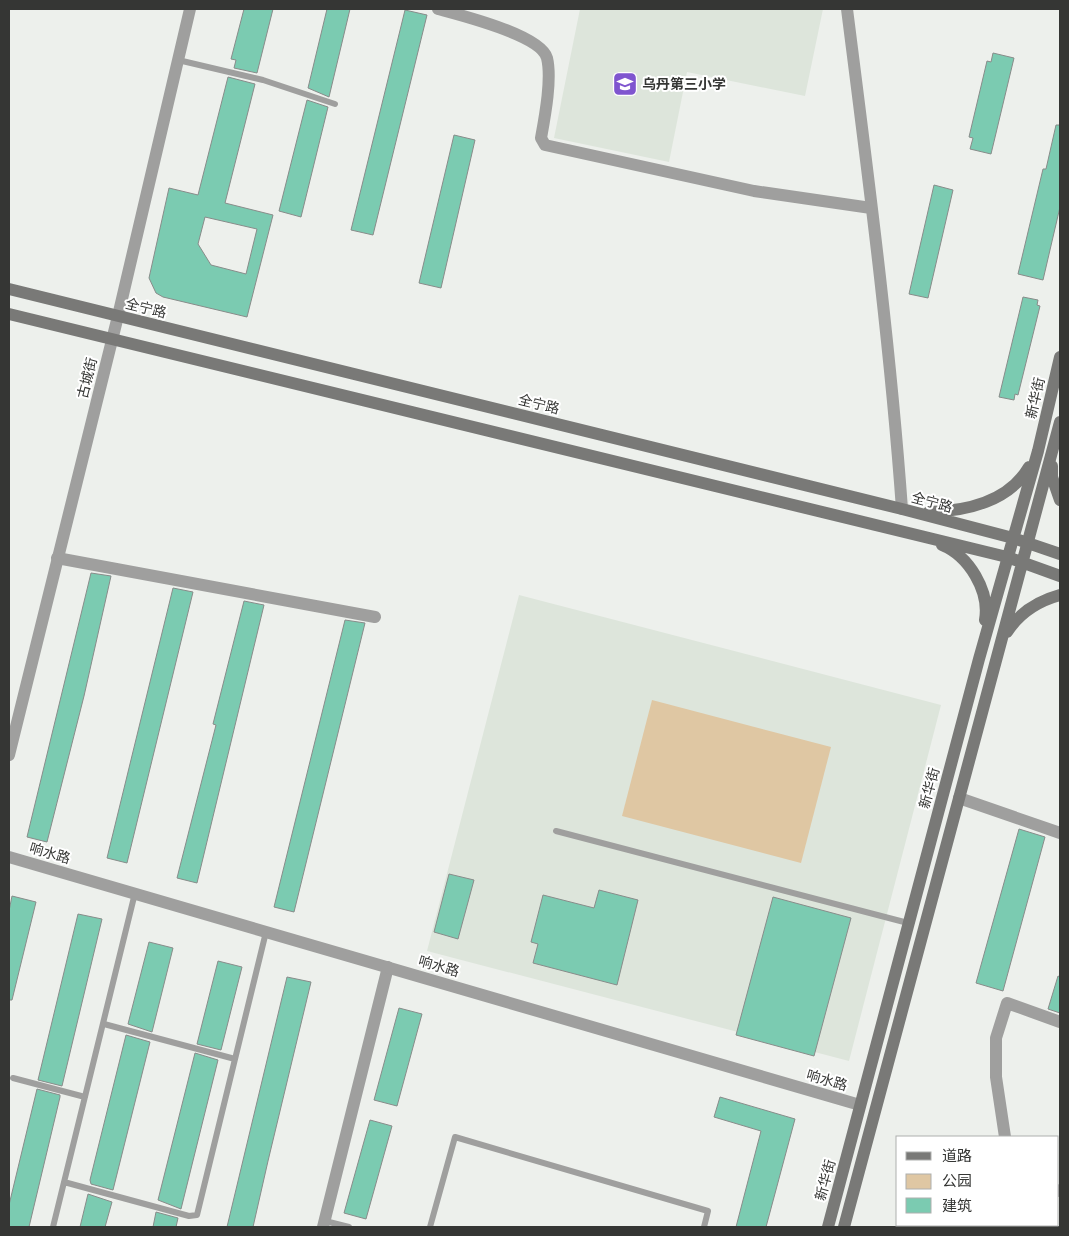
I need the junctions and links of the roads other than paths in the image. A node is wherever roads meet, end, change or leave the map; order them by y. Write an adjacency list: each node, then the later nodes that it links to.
1 (190, 9): 4 (street, 古城街)
2 (438, 9): 6 (street)
3 (847, 9): 6 (street)
4 (178, 60): 5 (lane); 9 (street, 古城街)
5 (336, 104)
6 (871, 208): 16 (street)
7 (9, 289): 9 (main road, 全宁路)
8 (9, 314): 10 (main road)
9 (118, 316): 10 (street, 古城街); 16 (main road, 全宁路)
10 (112, 339): 17 (main road); 22 (street, 古城街)
11 (1060, 358): 13 (main road, 新华街)
12 (1060, 427): 14 (main road)
13 (1038, 451): 16 (main road); 18 (main road, 新华街)
14 (1052, 456): 15 (main road); 19 (main road)
15 (1060, 500)
16 (908, 511): 18 (main road, 全宁路)
17 (909, 533): 21 (main road); 27 (main road)
18 (1012, 538): 19 (main road, 全宁路); 21 (main road, 新华街)
19 (1029, 543): 20 (main road, 全宁路); 23 (main road)
20 (1060, 554)
21 (1007, 557): 23 (main road); 27 (main road, 新华街)
22 (57, 558): 26 (street); 29 (street, 古城街)
23 (1024, 562): 24 (main road); 28 (main road)
24 (1060, 576)
25 (1060, 595): 28 (main road)
26 (375, 617)
27 (979, 659): 36 (main road, 新华街)
28 (992, 671): 31 (main road)
29 (13, 719): 30 (street, 古城街)
30 (9, 755)
31 (959, 798): 33 (street); 53 (main road)
32 (556, 831): 36 (lane)
33 (1060, 833)
34 (9, 856): 35 (street, 响水路)
35 (135, 893): 37 (street, 响水路); 40 (lane)
36 (908, 923): 44 (main road, 新华街)
37 (266, 932): 38 (street, 响水路); 41 (lane)
38 (388, 967): 44 (street, 响水路); 47 (street)
39 (1060, 1022): 45 (street)
40 (104, 1024): 41 (lane); 43 (lane)
41 (235, 1059): 46 (lane)
42 (14, 1078): 43 (lane)
43 (85, 1097): 46 (lane)
44 (860, 1105): 52 (main road, 新华街)
45 (1005, 1136)
46 (64, 1182): 48 (lane)
47 (324, 1224): 49 (lane)
48 (53, 1227)
49 (349, 1227)
50 (430, 1227): 51 (lane)
51 (704, 1227)
52 (828, 1227)
53 (844, 1227)

